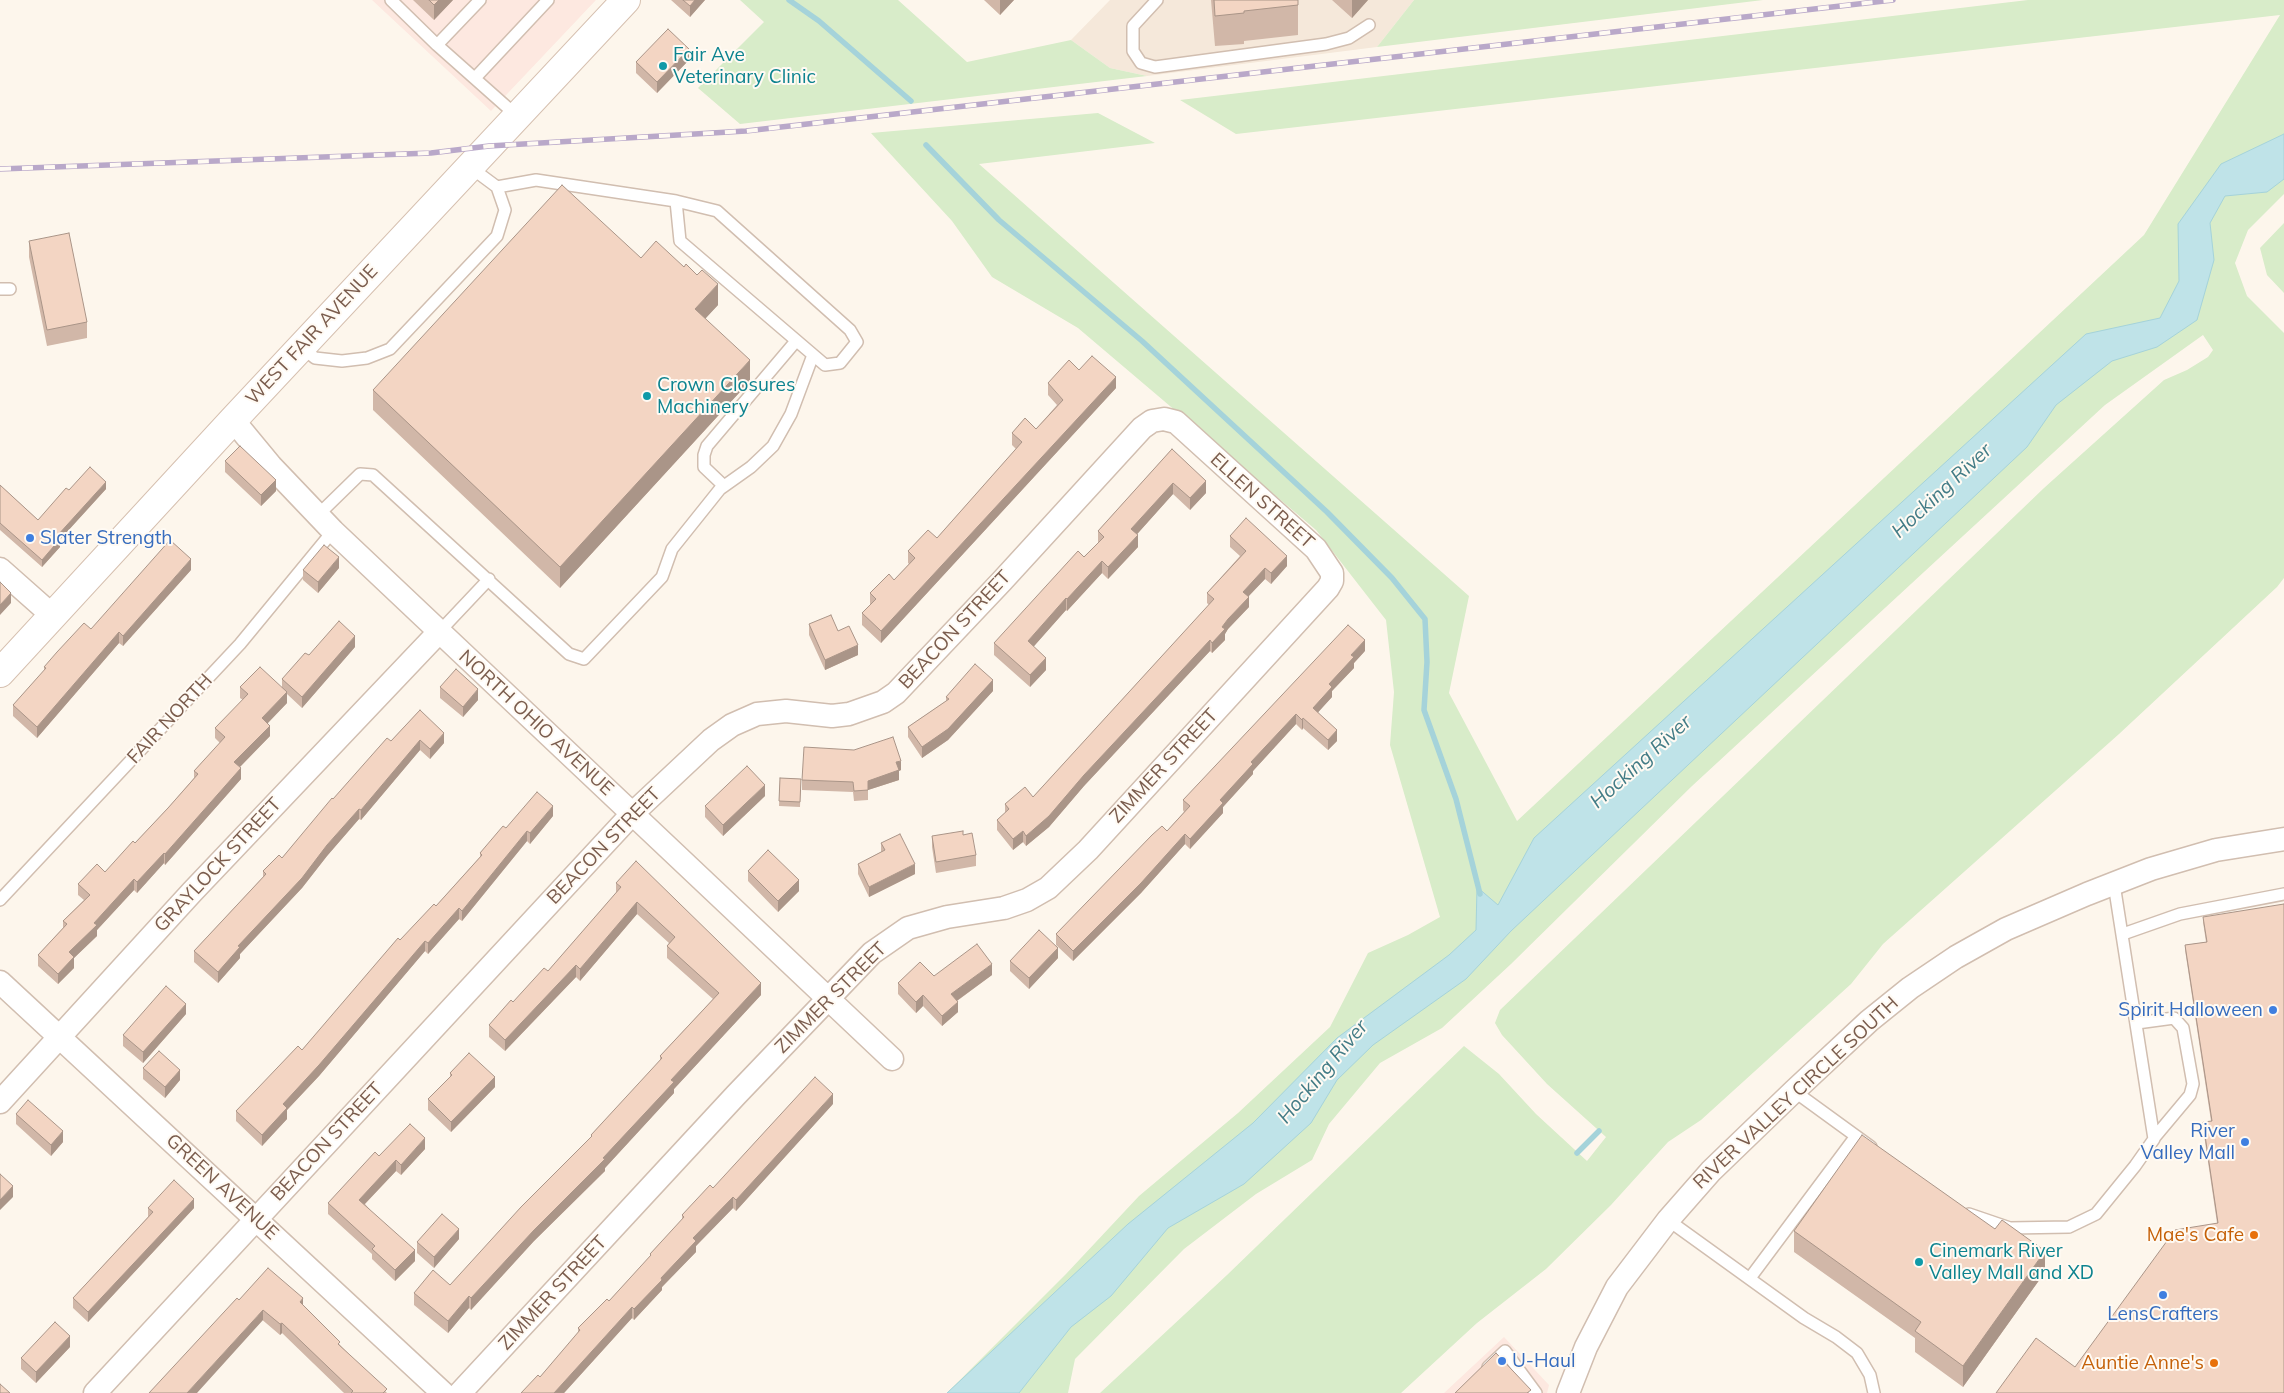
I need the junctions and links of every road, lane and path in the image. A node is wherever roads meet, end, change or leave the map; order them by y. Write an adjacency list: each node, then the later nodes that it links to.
1 (391, 0): 7 (lane)
2 (480, 0): 7 (lane)
3 (548, 0): 8 (lane)
4 (626, 0): 9 (street, WEST FAIR AVENUE)
5 (1157, 0): 6 (lane)
6 (1369, 25)
7 (437, 45): 8 (lane)
8 (475, 78): 9 (lane)
9 (517, 116): 10 (street, WEST FAIR AVENUE)
10 (470, 167): 11 (lane); 14 (street, WEST FAIR AVENUE)
11 (497, 187): 12 (lane); 14 (lane)
12 (676, 201): 13 (lane); 15 (lane)
13 (796, 341): 15 (lane); 18 (lane)
14 (301, 347): 16 (street, WEST FAIR AVENUE)
15 (813, 355): 18 (lane)
16 (233, 420): 19 (street, NORTH OHIO AVENUE); 23 (street, WEST FAIR AVENUE)
17 (1176, 422): 22 (street, ELLEN STREET); 26 (street, BEACON STREET)
18 (724, 486): 21 (lane, FAIR NORTH)
19 (325, 523): 21 (lane, FAIR NORTH); 24 (street, NORTH OHIO AVENUE); 30 (lane, FAIR NORTH)
20 (0, 569): 23 (street)
21 (489, 579): 24 (lane)
22 (1328, 588): 33 (street, ZIMMER STREET)
23 (53, 616): 25 (street, WEST FAIR AVENUE)
24 (439, 632): 26 (street, NORTH OHIO AVENUE); 35 (street, GRAYLOCK STREET)
25 (0, 673)
26 (632, 814): 33 (street, NORTH OHIO AVENUE); 43 (street, BEACON STREET)
27 (2284, 839): 28 (street, RIVER VALLEY CIRCLE SOUTH)
28 (2114, 884): 31 (lane); 37 (street, RIVER VALLEY CIRCLE SOUTH)
29 (2284, 894): 31 (lane)
30 (0, 900)
31 (2123, 934): 34 (lane)
32 (0, 982): 35 (street, GREEN AVENUE)
33 (827, 1000): 36 (street, NORTH OHIO AVENUE); 49 (street, ZIMMER STREET)
34 (2137, 1023): 40 (lane); 40 (lane)
35 (58, 1037): 38 (street, GRAYLOCK STREET); 43 (street, GREEN AVENUE)
36 (892, 1059)
37 (1794, 1091): 39 (lane); 44 (street, RIVER VALLEY CIRCLE SOUTH)
38 (0, 1102)
39 (1856, 1136): 41 (lane); 45 (lane)
40 (2154, 1138): 42 (lane)
41 (1879, 1152)
42 (1959, 1209)
43 (256, 1219): 47 (street, BEACON STREET); 48 (street, GREEN AVENUE)
44 (1668, 1220): 45 (lane); 51 (street, RIVER VALLEY CIRCLE SOUTH)
45 (1750, 1278): 52 (lane)
46 (1478, 1375): 50 (lane)
47 (95, 1393)
48 (443, 1393)
49 (460, 1393)
50 (1536, 1393)
51 (1568, 1393)
52 (1874, 1393)

